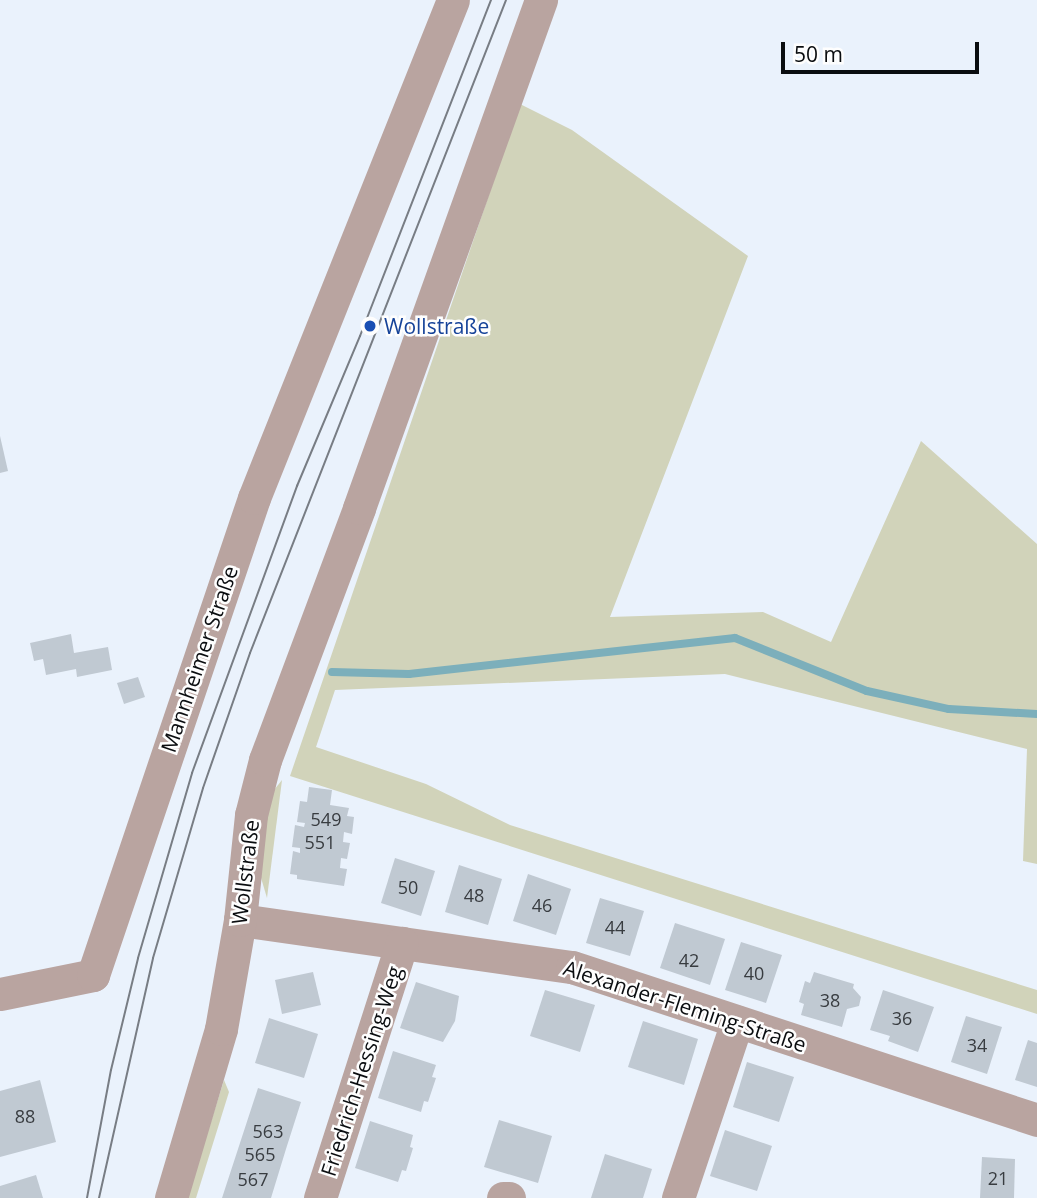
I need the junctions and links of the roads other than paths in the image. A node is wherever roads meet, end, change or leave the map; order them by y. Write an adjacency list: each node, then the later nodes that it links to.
1 (453, 0): 5 (street, Mannheimer Straße)
2 (541, 0): 3 (street, Wollstraße)
3 (240, 920): 4 (street, Alexander-Fleming-Straße); 8 (street, Wollstraße)
4 (402, 943): 6 (street, Alexander-Fleming-Straße); 9 (street, Friedrich-Hessing-Weg)
5 (0, 994)
6 (737, 1022): 7 (street, Alexander-Fleming-Straße); 12 (street)
7 (1037, 1120)
8 (171, 1198)
9 (320, 1198)
10 (503, 1198): 11 (street)
11 (509, 1198)
12 (678, 1198)

